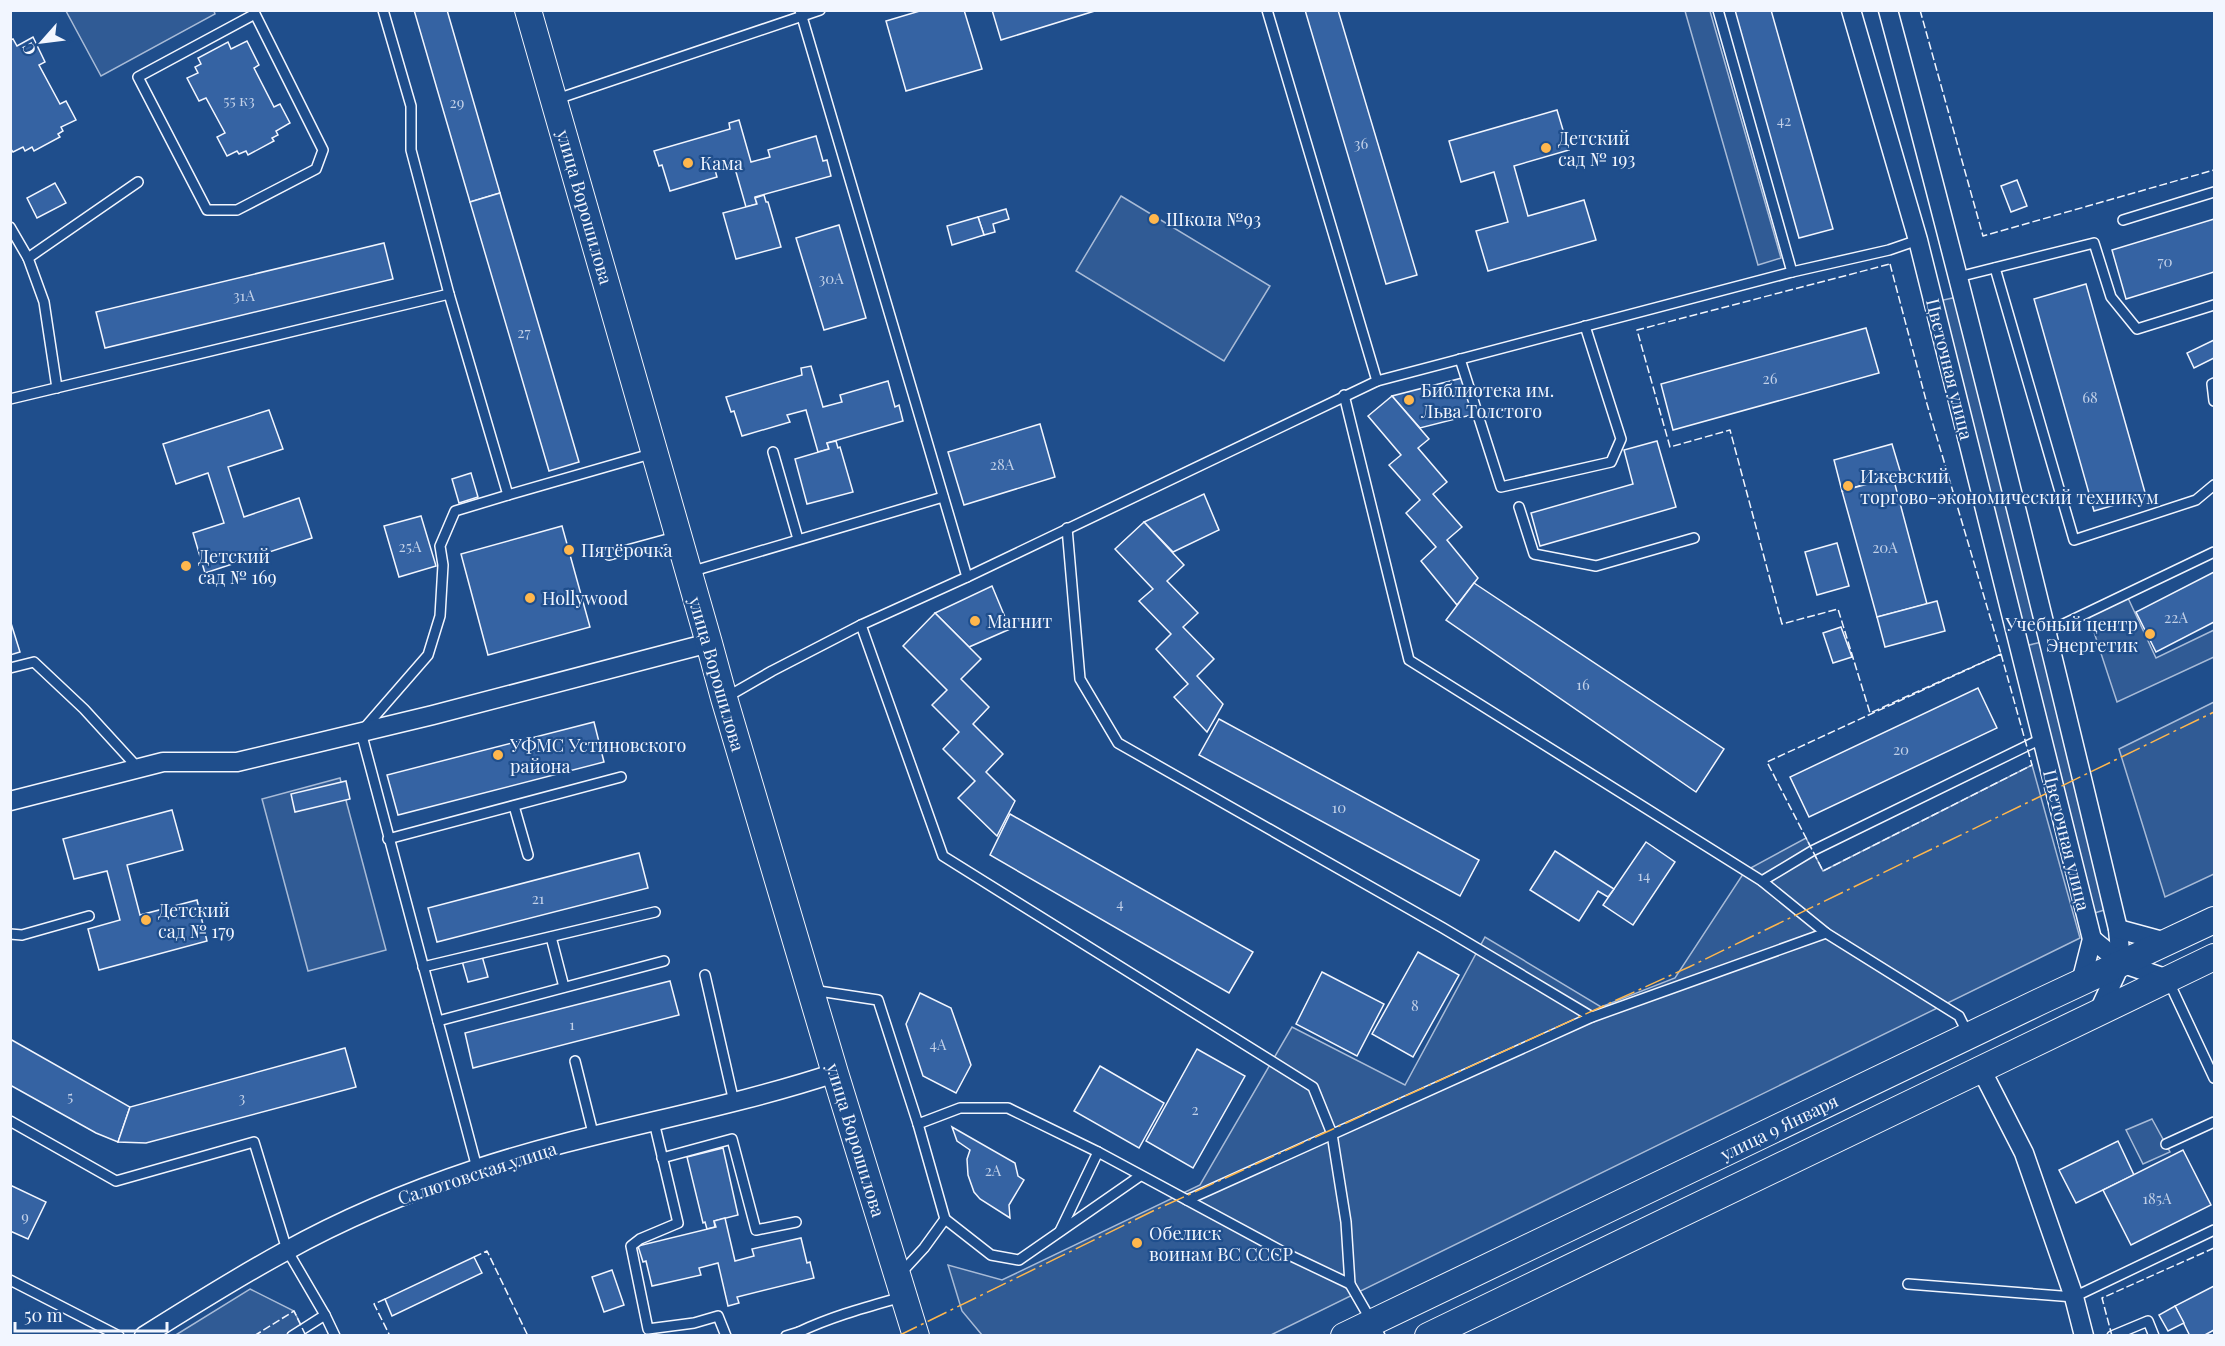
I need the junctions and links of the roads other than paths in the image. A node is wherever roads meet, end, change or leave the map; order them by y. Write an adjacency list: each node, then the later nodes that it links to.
1 (383, 10): 21 (lane)
2 (528, 10): 10 (main road, улица Ворошилова)
3 (820, 10): 9 (lane)
4 (1267, 10): 25 (lane)
5 (1718, 10): 19 (lane)
6 (1851, 10): 16 (street, Цветочная улица)
7 (1888, 10): 15 (street, Цветочная улица)
8 (254, 12): 8 (lane)
9 (801, 13): 10 (lane); 35 (lane)
10 (554, 100): 32 (main road, улица Ворошилова)
11 (138, 182): 17 (lane)
12 (2214, 192): 13 (lane)
13 (2123, 220)
14 (10, 227): 17 (lane)
15 (1947, 232): 16 (street); 20 (street, Цветочная улица)
16 (1918, 240): 19 (lane); 47 (street, Цветочная улица)
17 (28, 258): 27 (lane)
18 (1995, 268): 20 (lane); 22 (lane); 33 (lane)
19 (1792, 272): 23 (lane)
20 (1958, 277): 46 (street, Цветочная улица)
21 (449, 294): 27 (lane); 34 (lane)
22 (2214, 305)
23 (1585, 326): 24 (lane); 24 (lane)
24 (1460, 359): 25 (lane)
25 (1377, 381): 28 (lane)
26 (2214, 383): 30 (lane)
27 (57, 388): 29 (lane)
28 (1344, 395): 37 (lane); 59 (lane)
29 (10, 399)
30 (2214, 400)
31 (773, 452): 40 (lane)
32 (654, 453): 34 (lane); 38 (main road, улица Ворошилова)
33 (2214, 485)
34 (508, 495): 51 (lane)
35 (943, 497): 40 (lane); 44 (lane)
36 (1519, 507): 39 (lane)
37 (1067, 528): 44 (lane); 79 (lane)
38 (678, 536): 42 (lane); 43 (main road, улица Ворошилова)
39 (1694, 538)
40 (798, 539): 43 (lane)
41 (2214, 552): 46 (lane)
42 (609, 555)
43 (688, 573): 48 (main road, улица Ворошилова)
44 (967, 577): 45 (lane)
45 (861, 625): 50 (lane); 91 (lane)
46 (2048, 632): 47 (street); 63 (street, Цветочная улица)
47 (2017, 640): 52 (street, Цветочная улица)
48 (710, 643): 50 (main road, улица Ворошилова); 51 (street)
49 (10, 668): 53 (lane)
50 (724, 698): 77 (main road, улица Ворошилова)
51 (361, 732): 53 (street); 57 (lane)
52 (2041, 739): 59 (lane); 67 (street, Цветочная улица)
53 (138, 768): 55 (street)
54 (621, 777): 56 (lane)
55 (10, 801)
56 (514, 806): 57 (lane); 58 (lane)
57 (388, 839): 72 (lane)
58 (528, 855)
59 (1762, 881): 64 (lane)
60 (655, 912): 66 (lane)
61 (89, 916): 65 (lane)
62 (2214, 920): 68 (main road, улица 9 Января)
63 (2118, 929): 68 (street); 71 (street, Цветочная улица)
64 (1826, 933): 79 (lane); 81 (lane)
65 (10, 934)
66 (551, 937): 72 (lane); 76 (lane)
67 (2092, 939): 71 (street); 75 (street)
68 (2166, 942): 71 (main road, улица 9 Января)
69 (2214, 957): 74 (main road, улица 9 Января)
70 (664, 962): 76 (lane)
71 (2121, 963): 74 (street); 75 (main road, улица 9 Января); 78 (street)
72 (423, 968): 80 (lane)
73 (705, 975): 86 (lane)
74 (2168, 980): 78 (main road, улица 9 Января); 85 (lane)
75 (2080, 982): 81 (main road, улица 9 Января)
76 (564, 987): 80 (lane)
77 (810, 990): 84 (main road, улица Ворошилова); 90 (lane)
78 (2098, 1013): 83 (main road, улица 9 Января)
79 (1592, 1017): 91 (lane)
80 (438, 1021): 96 (lane)
81 (1969, 1036): 110 (main road, улица 9 Января)
82 (575, 1061): 92 (lane)
83 (1982, 1069): 108 (street); 120 (main road, улица 9 Января)
84 (835, 1073): 86 (street, Салютовская улица); 107 (main road, улица Ворошилова)
85 (2214, 1078)
86 (734, 1102): 88 (street, Салютовская улица)
87 (10, 1121): 103 (lane)
88 (654, 1122): 92 (street, Салютовская улица); 95 (lane)
89 (2214, 1122): 93 (lane)
90 (918, 1124): 94 (lane); 99 (lane)
91 (1332, 1134): 98 (lane); 105 (lane)
92 (594, 1137): 96 (street, Салютовская улица)
93 (2166, 1144)
94 (1098, 1152): 97 (lane); 102 (lane)
95 (662, 1158): 100 (lane); 116 (lane)
96 (477, 1168): 103 (street, Салютовская улица)
97 (1140, 1176): 98 (lane); 102 (lane)
98 (1187, 1200): 105 (lane)
99 (945, 1219): 102 (lane); 107 (lane)
100 (796, 1222)
101 (2214, 1230): 108 (lane)
102 (1059, 1232)
103 (286, 1250): 109 (lane); 113 (street, Салютовская улица)
104 (10, 1280): 112 (lane)
105 (1350, 1284): 110 (lane)
106 (1908, 1284): 108 (lane)
107 (901, 1286): 111 (lane); 118 (main road, улица Ворошилова)
108 (2074, 1297): 121 (street)
109 (325, 1315): 114 (lane); 115 (lane)
110 (1376, 1329): 119 (main road, улица 9 Января)
111 (800, 1334): 117 (lane)
112 (119, 1335)
113 (144, 1335)
114 (292, 1335)
115 (334, 1335)
116 (726, 1335)
117 (786, 1335)
118 (916, 1335)
119 (1344, 1335)
120 (1428, 1335)
121 (2084, 1335)
122 (2112, 1335): 123 (lane)
123 (2154, 1335)

